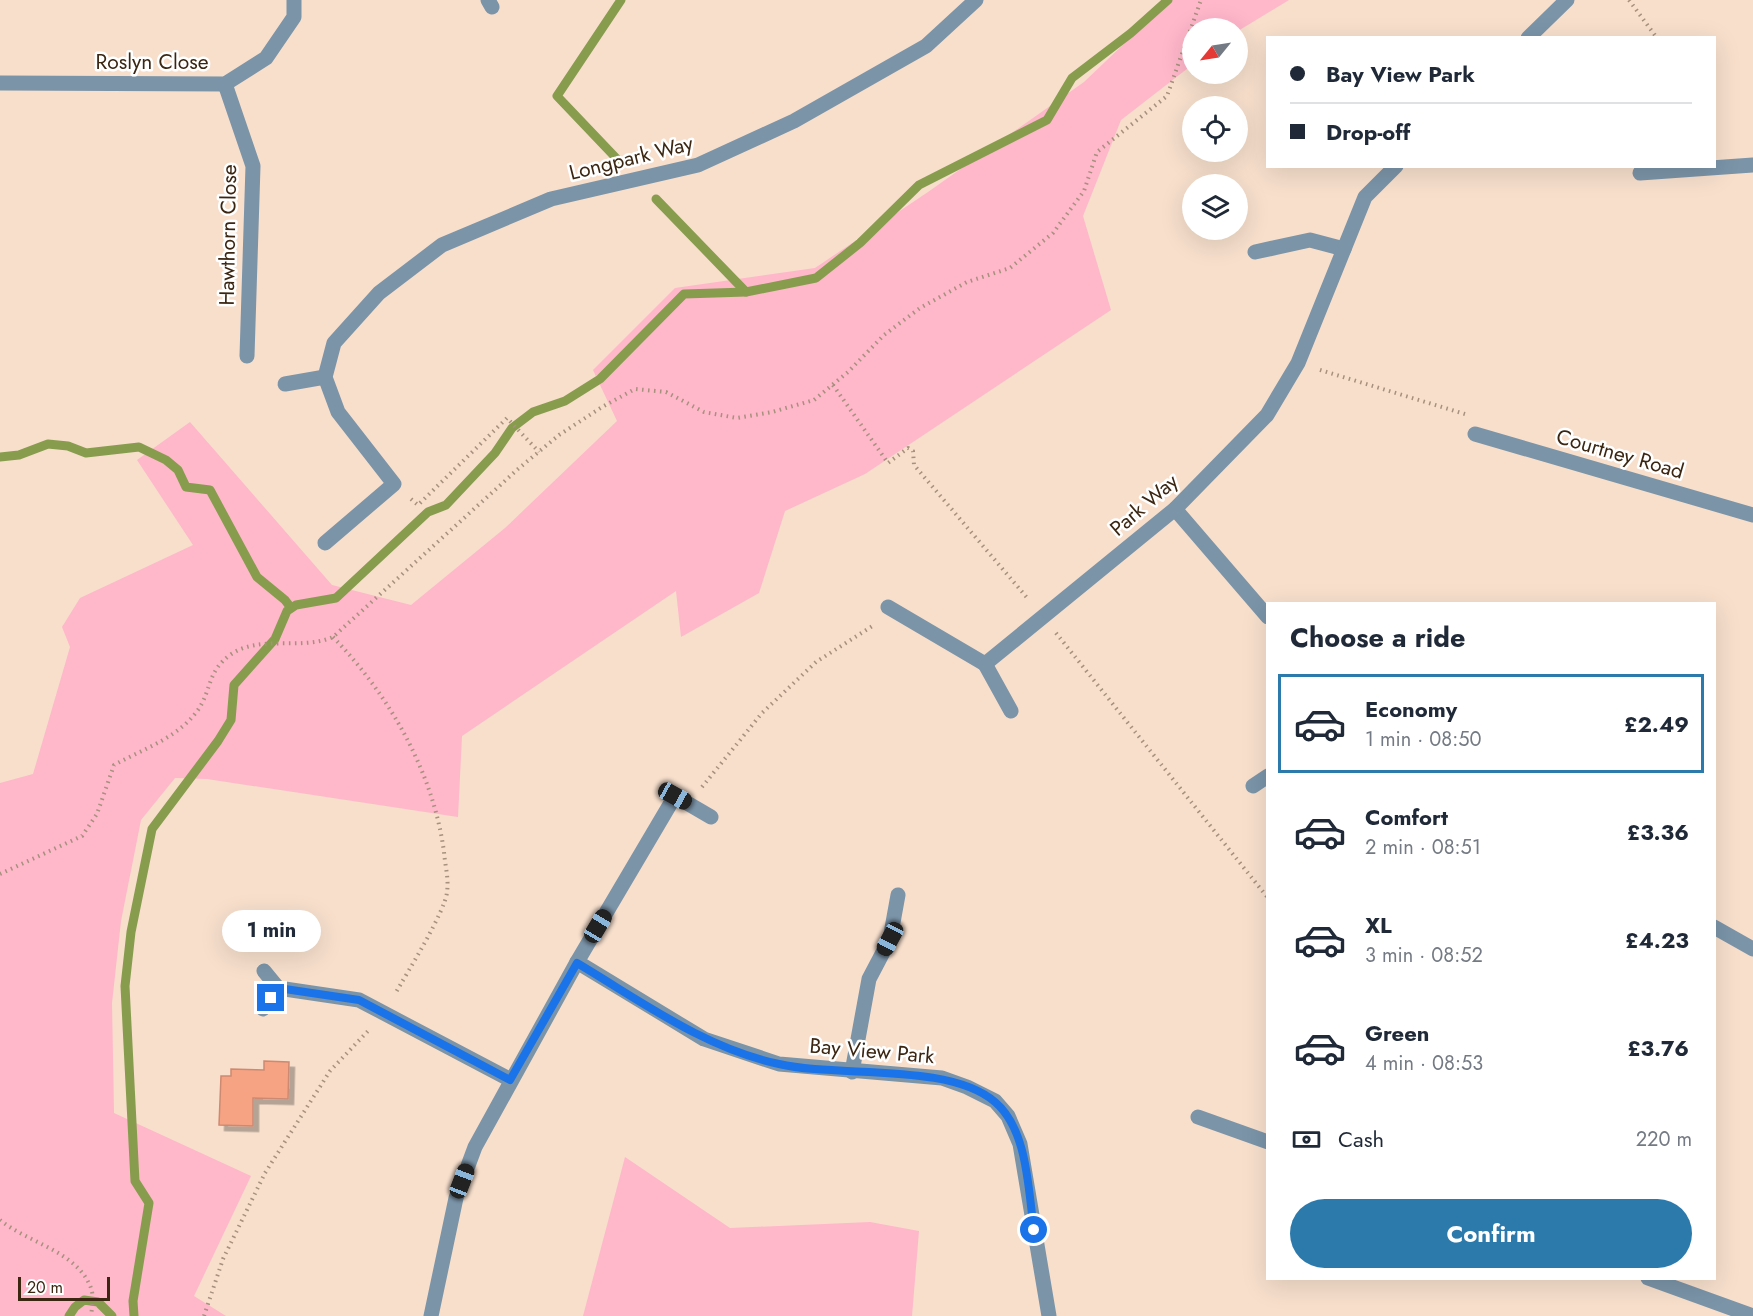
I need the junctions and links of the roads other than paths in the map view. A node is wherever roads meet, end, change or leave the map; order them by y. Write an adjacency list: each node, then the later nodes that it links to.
1 (294, 0): 6 (street, Roslyn Close)
2 (976, 0): 15 (street, Longpark Way)
3 (1567, 0): 4 (street)
4 (1530, 36)
5 (0, 83): 6 (street, Roslyn Close)
6 (225, 84): 14 (street, Hawthorn Close)
7 (1753, 165): 10 (street)
8 (1394, 168): 12 (street, Park Way)
9 (1711, 168): 11 (street)
10 (1716, 168)
11 (1640, 173)
12 (1344, 249): 13 (street); 18 (street, Park Way)
13 (1255, 252)
14 (247, 356)
15 (325, 377): 16 (street); 20 (street)
16 (285, 384)
17 (1475, 434): 19 (street, Courtney Road)
18 (1175, 509): 22 (street); 23 (street, Park Way)
19 (1753, 515)
20 (325, 543)
21 (888, 607): 23 (street)
22 (1266, 615)
23 (985, 664): 24 (street)
24 (1011, 711)
25 (1266, 777): 26 (street)
26 (1253, 786)
27 (711, 817): 31 (street)
28 (898, 895): 35 (street)
29 (1716, 928): 30 (street)
30 (1753, 949)
31 (577, 963): 35 (street, Bay View Park); 36 (street)
32 (264, 971): 33 (street)
33 (278, 988): 34 (street); 36 (street)
34 (263, 1009)
35 (852, 1072): 41 (street, Bay View Park)
36 (510, 1080): 40 (street)
37 (1198, 1117): 38 (street)
38 (1266, 1141)
39 (1654, 1280): 42 (street)
40 (431, 1316)
41 (1049, 1316)
42 (1753, 1316)

